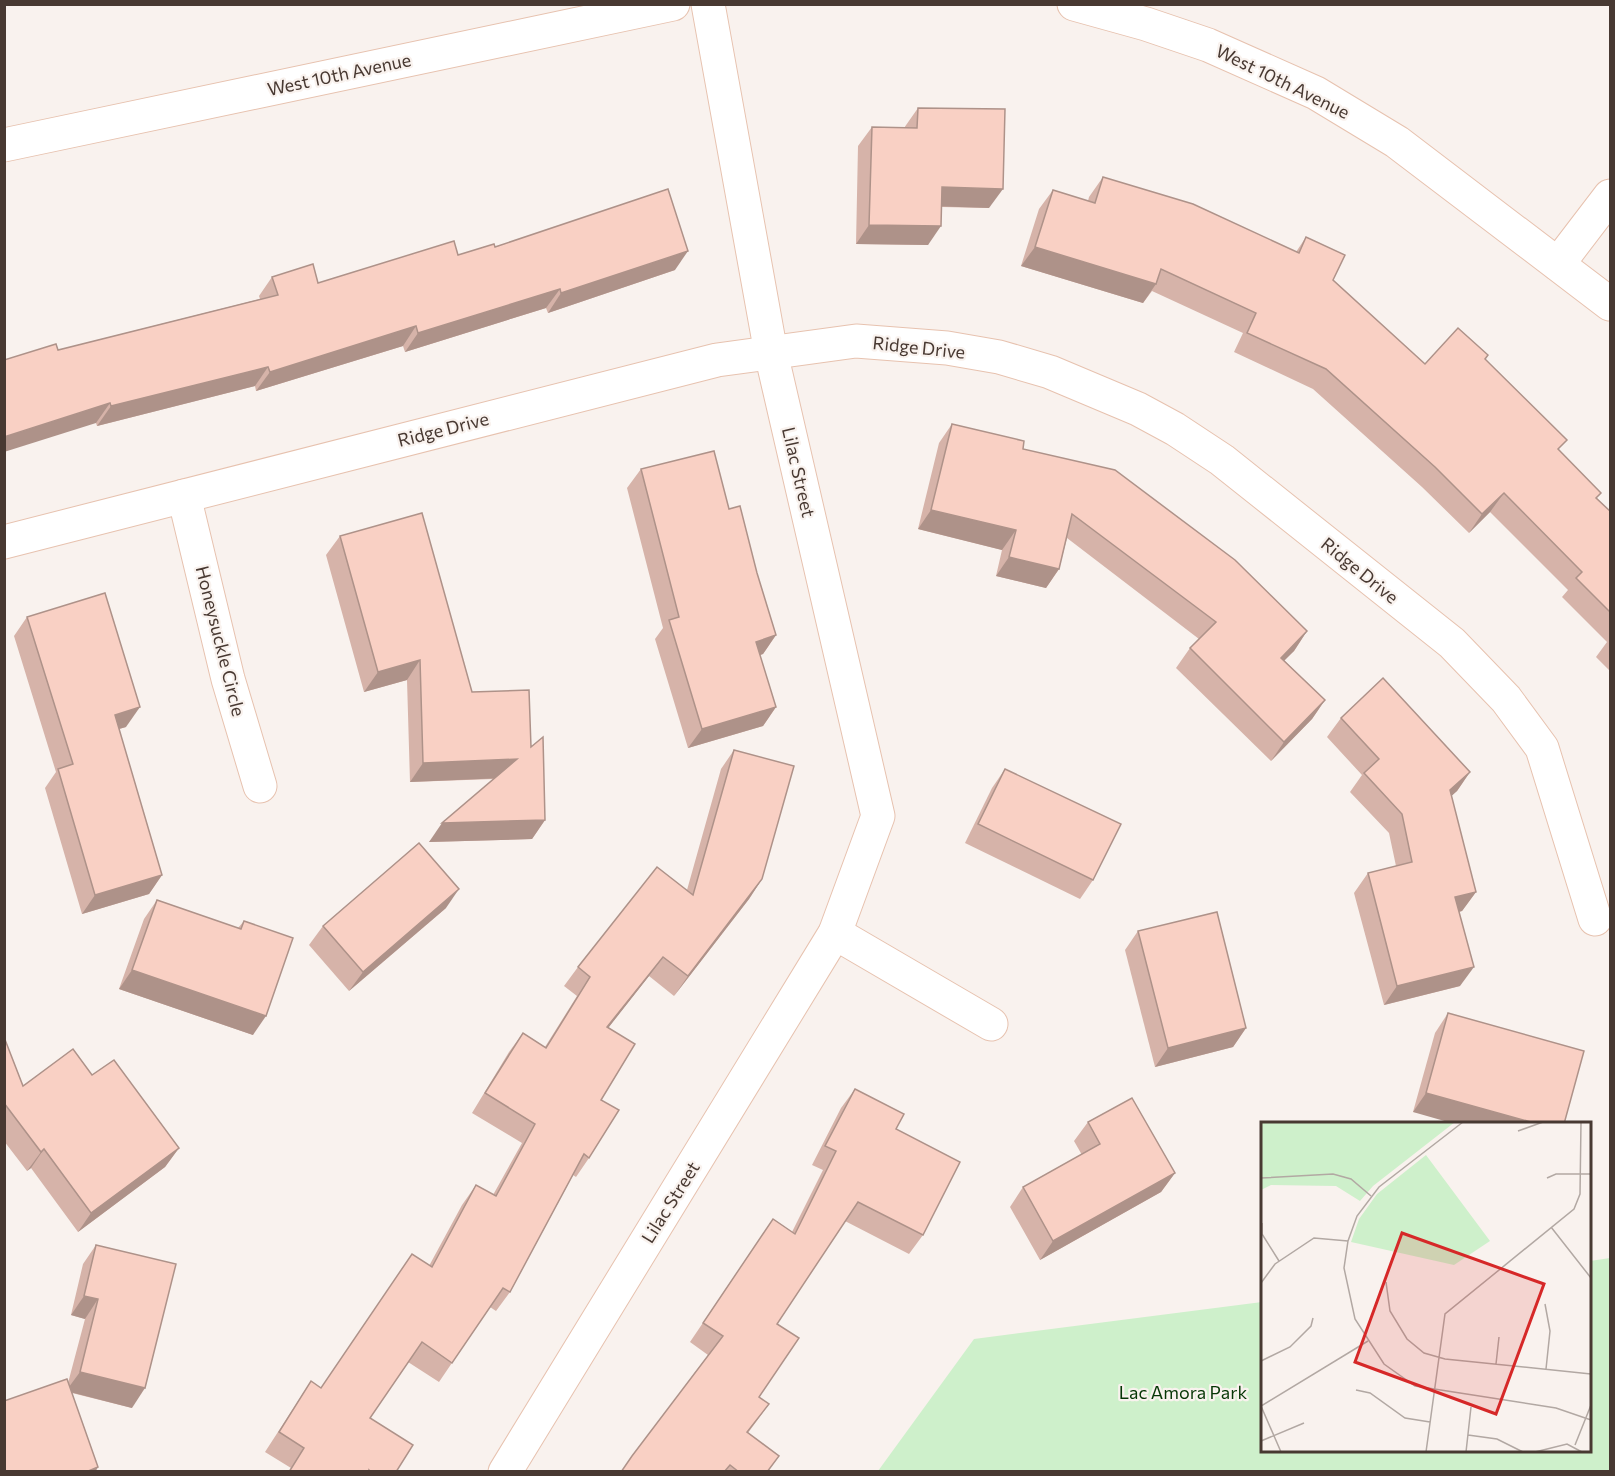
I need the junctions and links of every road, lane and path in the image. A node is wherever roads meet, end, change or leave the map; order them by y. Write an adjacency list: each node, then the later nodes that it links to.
1 (673, 4): 4 (street, West 10th Avenue)
2 (708, 4): 8 (street, Lilac Street)
3 (1074, 4): 6 (street, West 10th Avenue)
4 (4, 146)
5 (1611, 196): 6 (street)
6 (1558, 264): 7 (street, West 10th Avenue)
7 (1611, 304)
8 (771, 353): 9 (street, Ridge Drive); 12 (street, Ridge Drive); 13 (street, Lilac Street)
9 (184, 496): 10 (street, Ridge Drive); 11 (street, Honeysuckle Circle)
10 (4, 542)
11 (260, 786)
12 (1595, 919)
13 (835, 933): 14 (street); 15 (street, Lilac Street)
14 (991, 1024)
15 (505, 1472)

